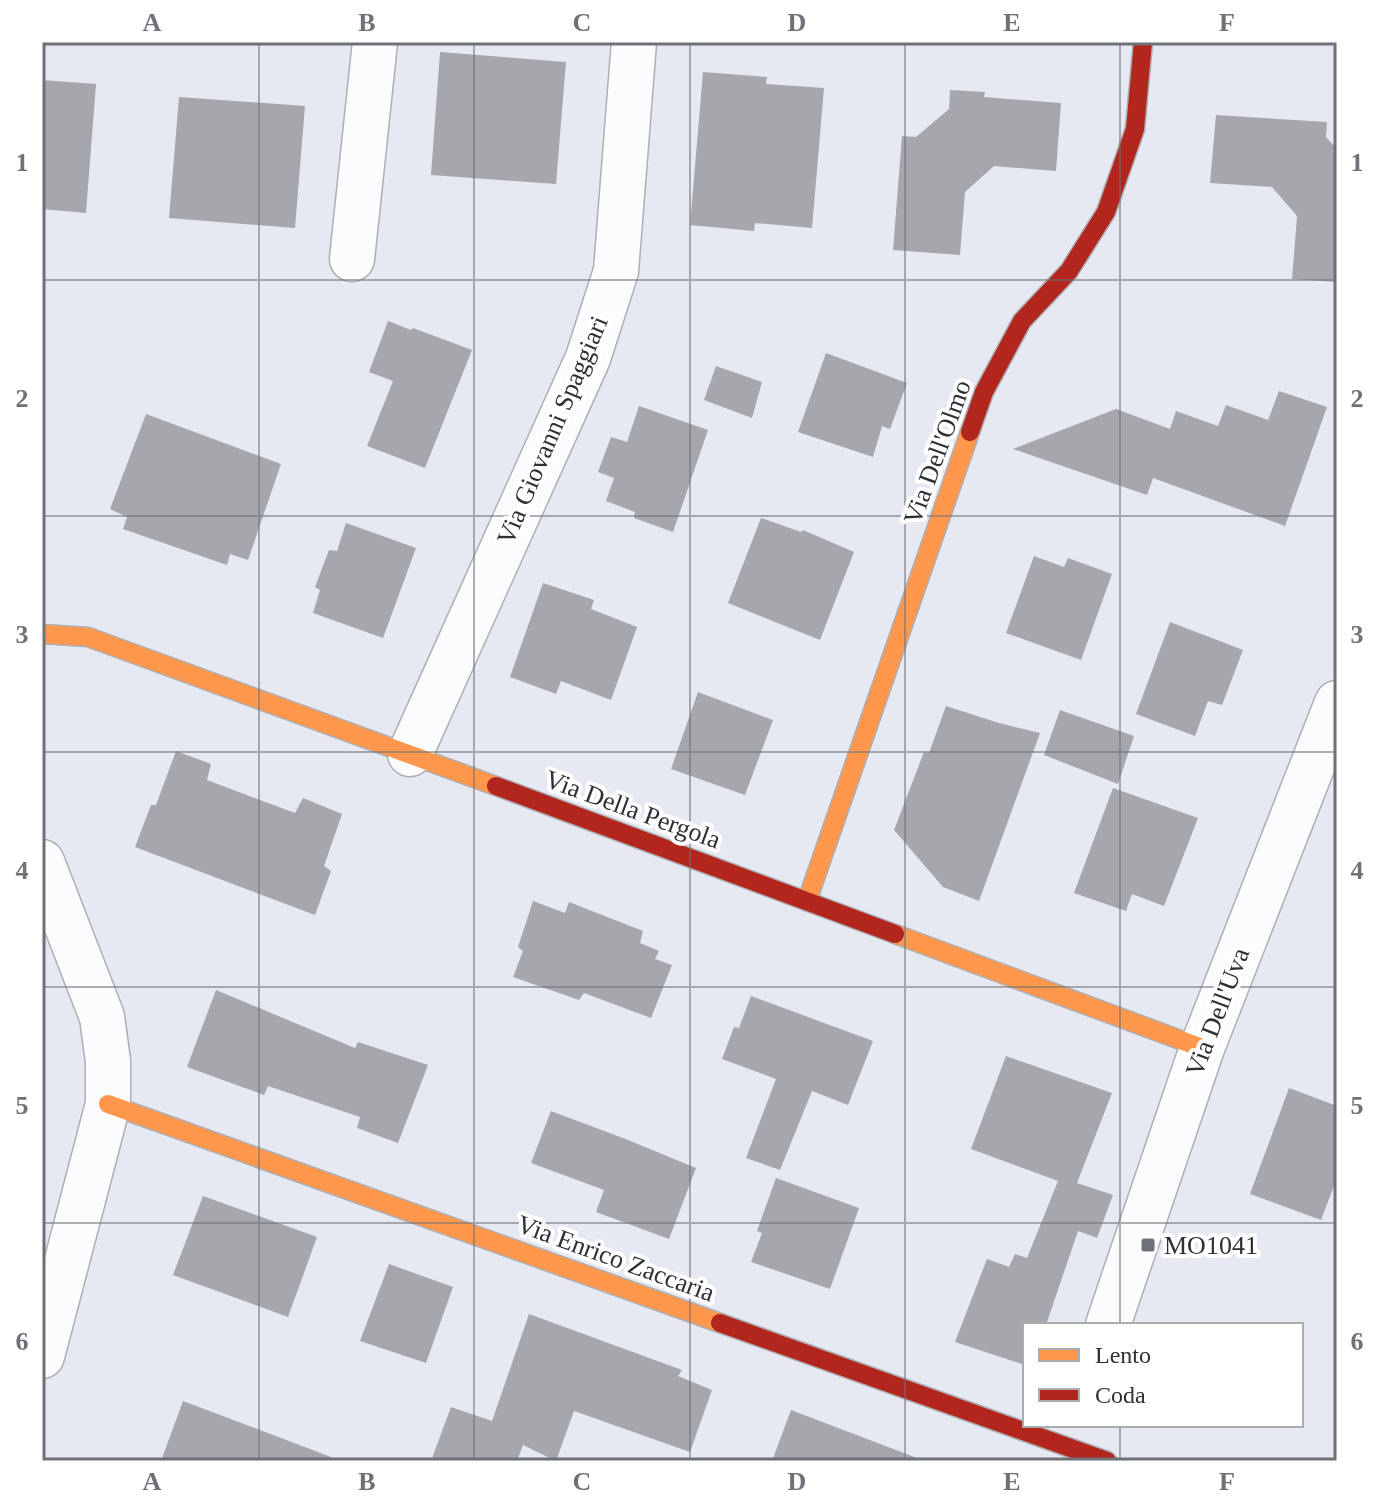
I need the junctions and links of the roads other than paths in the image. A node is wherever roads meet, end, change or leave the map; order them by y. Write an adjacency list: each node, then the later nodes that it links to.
1 (375, 42): 4 (street)
2 (634, 42): 7 (street, Via Giovanni Spaggiari)
3 (1143, 42): 9 (street, Via Dell'Olmo)
4 (352, 259)
5 (42, 634): 7 (street, Via Della Pergola)
6 (1337, 703): 10 (street, Via Dell'Uva)
7 (410, 754): 9 (street, Via Della Pergola)
8 (42, 862): 11 (street)
9 (807, 901): 10 (street, Via Della Pergola)
10 (1202, 1048): 12 (street, Via Dell'Uva)
11 (108, 1104): 13 (street); 14 (street, Via Enrico Zaccaria)
12 (1109, 1323)
13 (42, 1356)
14 (1023, 1419)
15 (1047, 1427): 16 (street, Via Enrico Zaccaria)
16 (1070, 1435): 17 (street, Via Enrico Zaccaria)
17 (1107, 1461)

